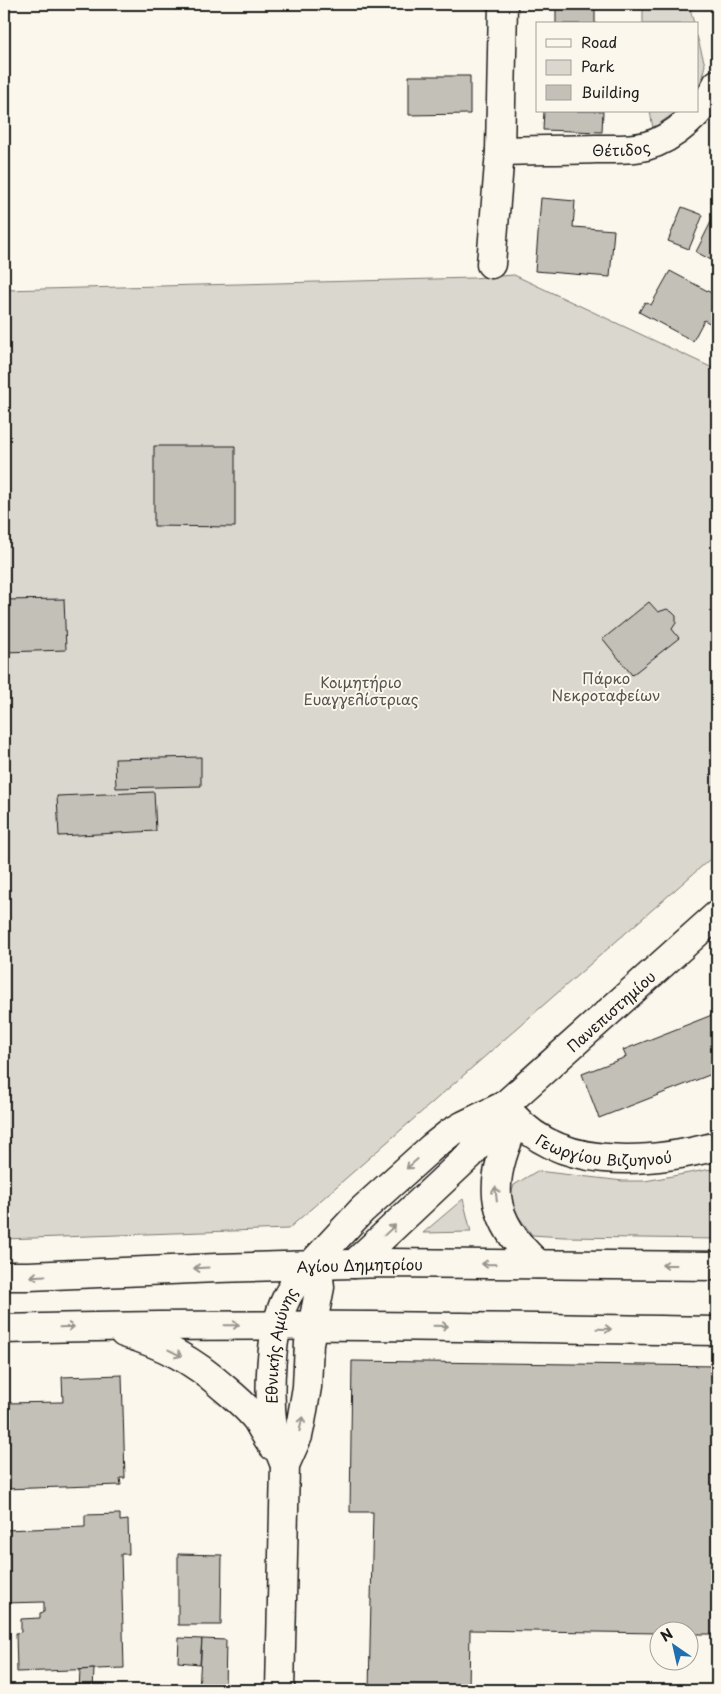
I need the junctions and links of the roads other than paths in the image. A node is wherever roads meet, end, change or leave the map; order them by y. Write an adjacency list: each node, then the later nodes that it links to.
1 (503, 4): 3 (main road)
2 (717, 84): 3 (main road, Θέτιδος)
3 (500, 151): 4 (main road)
4 (491, 264)
5 (717, 915): 6 (main road, Πανεπιστημίου)
6 (511, 1112): 7 (main road, Γεωργίου Βιζυηνού); 8 (main road, Πανεπιστημίου, one-way to 6); 9 (main road, one-way to 6); 10 (main road, Πανεπιστημίου, one-way to 10)
7 (717, 1146)
8 (354, 1264): 9 (main road, Αγίου Δημητρίου, one-way to 8); 10 (main road, Αγίου Δημητρίου); 14 (main road, Εθνικής Αμύνης)
9 (538, 1264): 11 (main road, Αγίου Δημητρίου, one-way to 9)
10 (311, 1265): 12 (main road, Αγίου Δημητρίου, one-way to 12); 13 (main road, Εθνικής Αμύνης); 14 (main road, Εθνικής Αμύνης)
11 (717, 1266)
12 (4, 1276)
13 (277, 1324): 14 (main road); 16 (main road, one-way to 13); 20 (main road, Εθνικής Αμύνης)
14 (313, 1325): 15 (main road); 19 (main road, Εθνικής Αμύνης)
15 (383, 1325): 18 (main road, one-way to 18); 19 (main road)
16 (96, 1326): 17 (main road, one-way to 16); 20 (main road, one-way to 20)
17 (4, 1329)
18 (717, 1331)
19 (308, 1379): 20 (main road, Εθνικής Αμύνης, one-way to 19)
20 (285, 1466): 21 (main road, Εθνικής Αμύνης)
21 (280, 1690)

